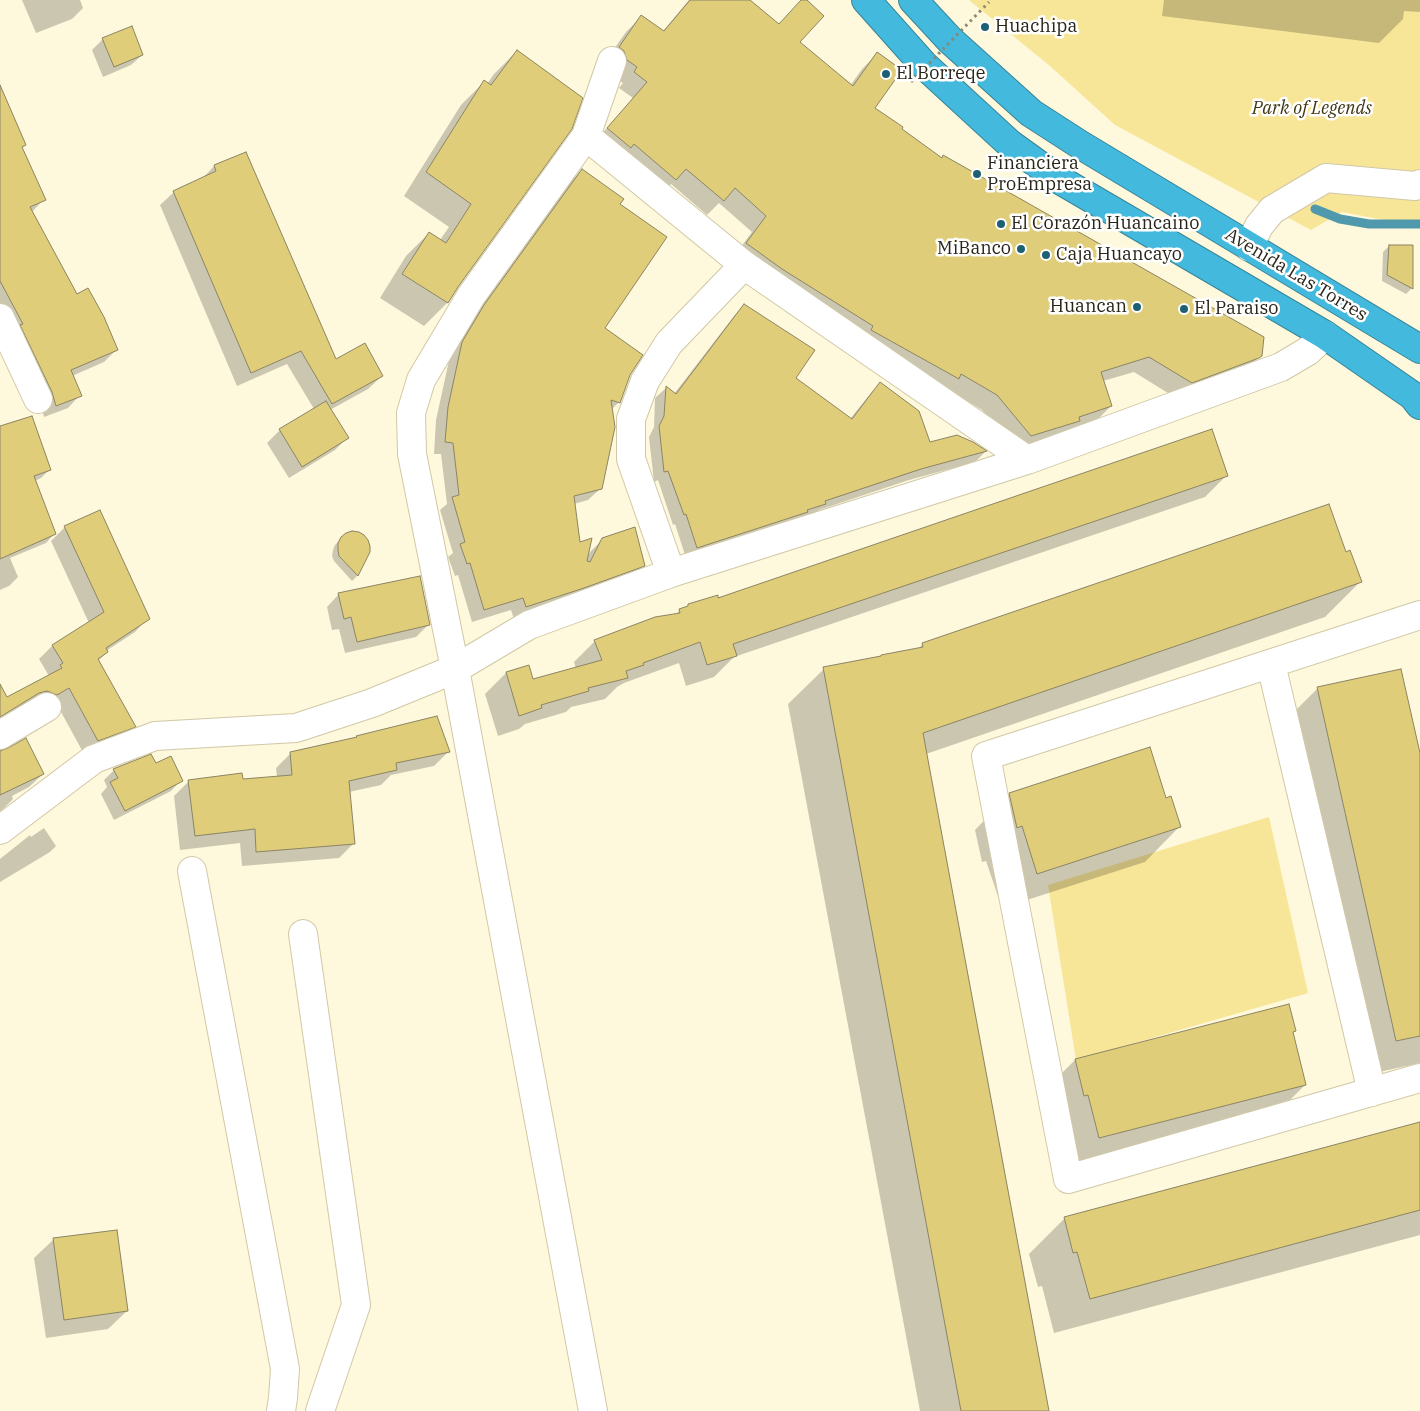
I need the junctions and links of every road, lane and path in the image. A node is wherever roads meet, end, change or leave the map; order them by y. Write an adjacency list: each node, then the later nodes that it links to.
1 (866, 0): 11 (highway, Avenida Las Torres)
2 (913, 0): 8 (highway, Avenida Las Torres)
3 (989, 2): 5 (path, bridge)
4 (612, 61): 6 (street)
5 (911, 82)
6 (586, 136): 9 (street); 19 (street)
7 (1420, 184): 8 (street)
8 (1250, 247): 12 (highway, Avenida Las Torres)
9 (744, 265): 15 (street); 16 (street)
10 (0, 318): 13 (street)
11 (1325, 335): 14 (highway, Avenida Las Torres); 15 (street)
12 (1420, 349)
13 (38, 399)
14 (1420, 405)
15 (1027, 460): 16 (street)
16 (671, 573): 19 (street)
17 (1420, 615): 18 (street)
18 (1271, 664): 26 (street); 26 (street)
19 (455, 669): 22 (street); 29 (street)
20 (47, 707): 21 (street)
21 (0, 735)
22 (0, 830)
23 (192, 871): 27 (street)
24 (302, 934): 28 (street)
25 (1420, 1078): 26 (street)
26 (1372, 1092)
27 (281, 1411)
28 (320, 1411)
29 (592, 1411)

